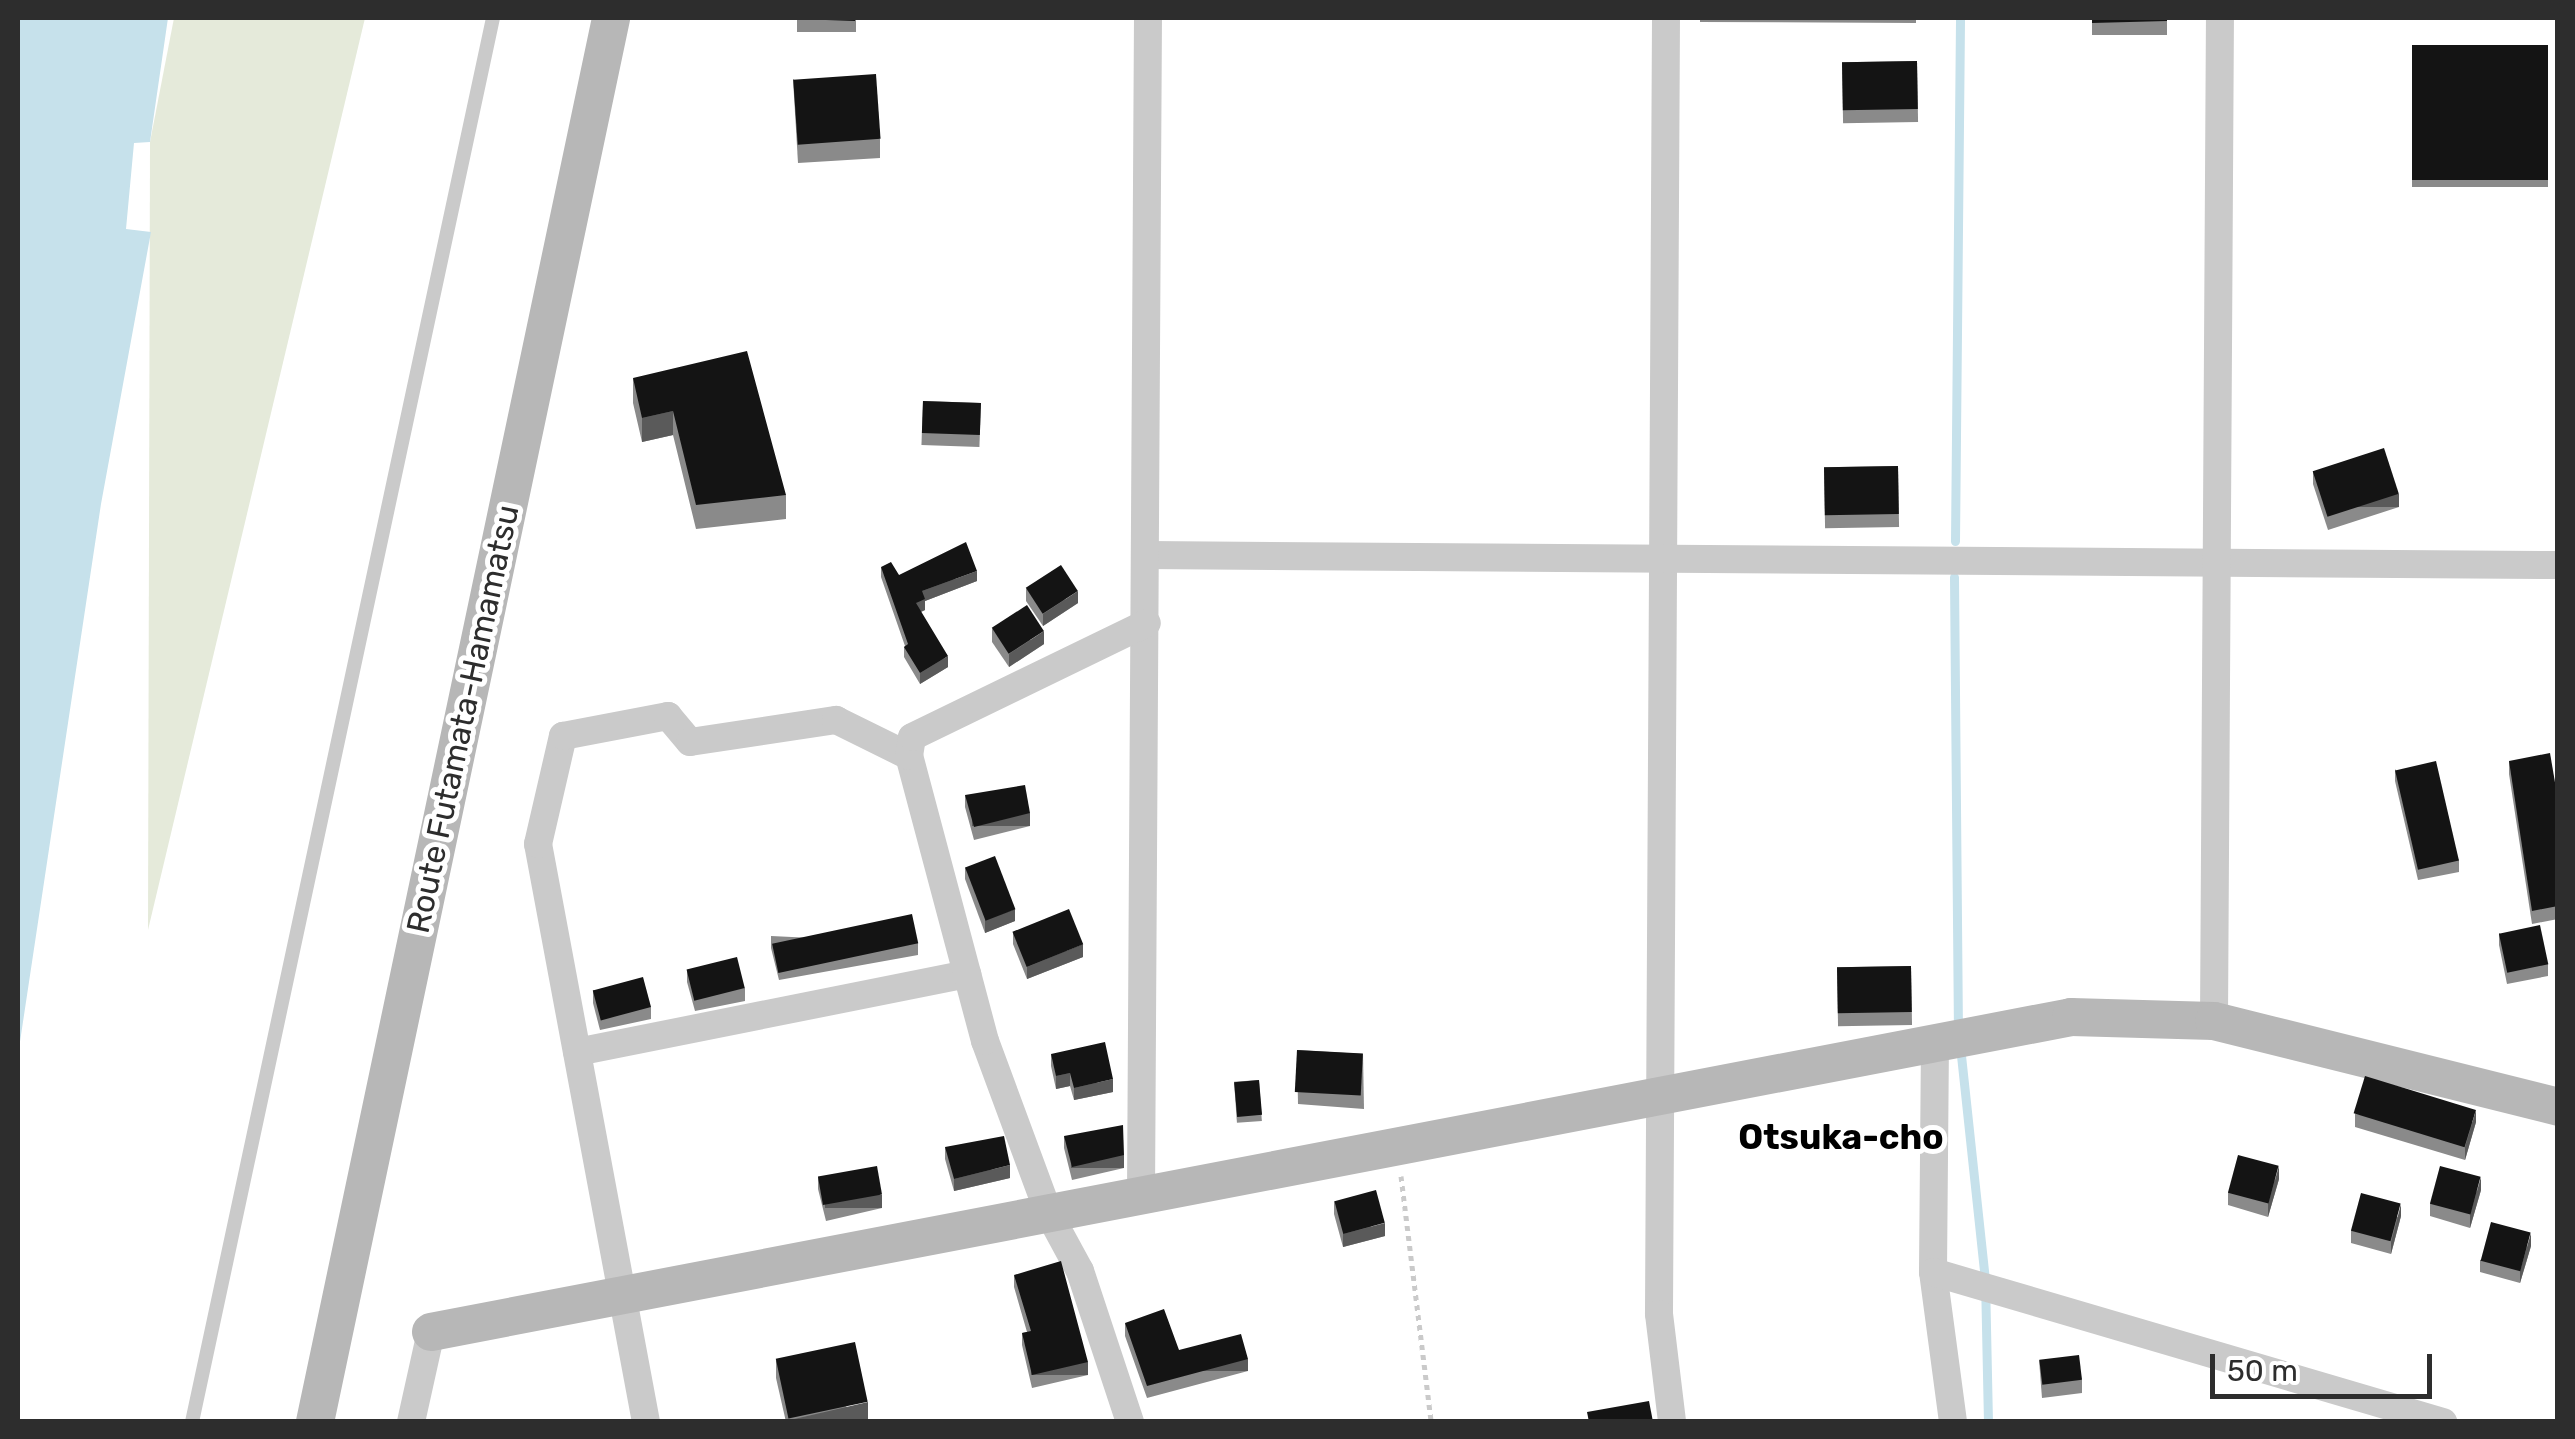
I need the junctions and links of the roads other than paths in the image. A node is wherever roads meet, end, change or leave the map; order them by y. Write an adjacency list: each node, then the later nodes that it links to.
1 (493, 18): 23 (lane)
2 (611, 18): 24 (street, Route Futamata-Hamamatsu)
3 (1148, 18): 6 (street)
4 (1666, 18): 7 (street)
5 (2220, 18): 8 (street)
6 (1147, 555): 7 (street); 10 (street)
7 (1666, 558): 8 (street); 16 (street)
8 (2215, 564): 9 (street); 13 (street)
9 (2558, 566)
10 (1147, 623): 11 (street); 18 (street)
11 (910, 756): 12 (street); 15 (street)
12 (967, 974): 15 (street); 19 (street)
13 (2214, 1021): 14 (street); 17 (street)
14 (1936, 1041): 16 (street); 20 (street)
15 (577, 1052): 21 (street)
16 (1659, 1094): 18 (street); 28 (street)
17 (2558, 1106)
18 (1142, 1194): 19 (street)
19 (1050, 1214): 21 (street); 27 (street)
20 (1933, 1272): 29 (street); 30 (street)
21 (622, 1296): 22 (street); 26 (street)
22 (431, 1332): 25 (street)
23 (192, 1422)
24 (315, 1422)
25 (411, 1422)
26 (646, 1422)
27 (1130, 1422)
28 (1672, 1422)
29 (1953, 1422)
30 (2443, 1422)

